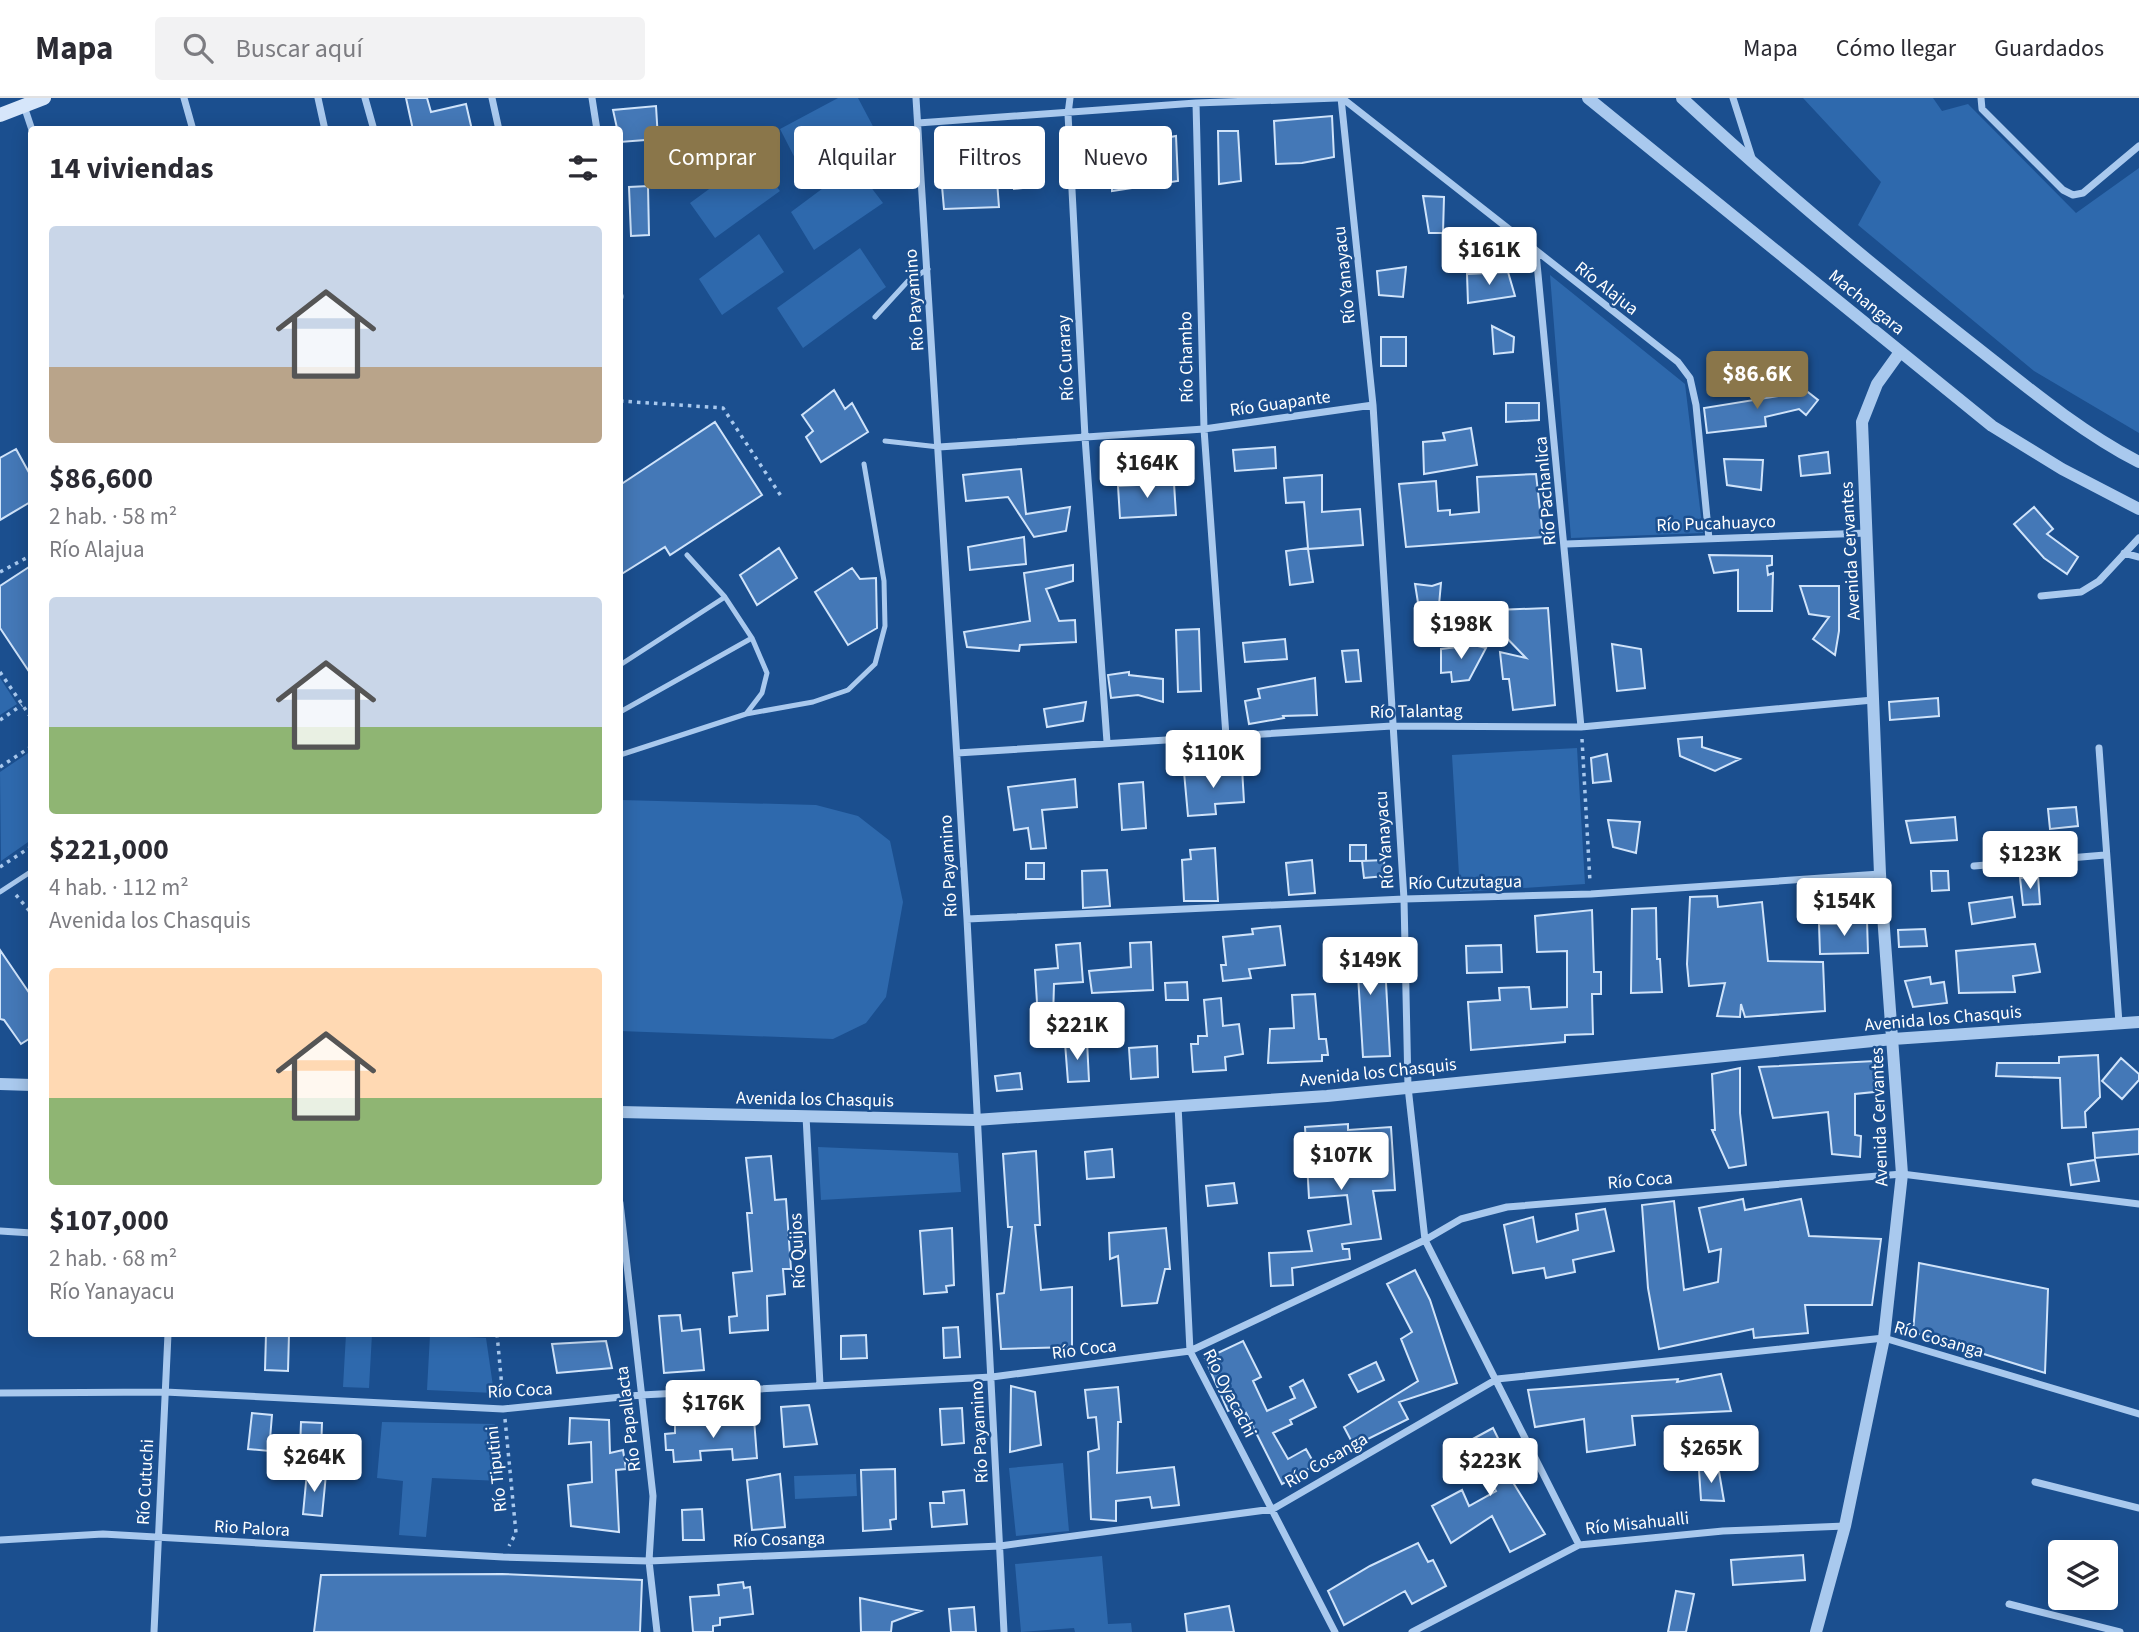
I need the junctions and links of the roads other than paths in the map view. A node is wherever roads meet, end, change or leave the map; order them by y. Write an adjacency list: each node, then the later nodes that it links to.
1 (44, 98): 15 (main road)
2 (184, 98): 20 (street)
3 (318, 98): 21 (street)
4 (365, 98): 22 (street)
5 (492, 98): 23 (street)
6 (592, 98): 24 (street)
7 (916, 98): 18 (street, Río Payamino)
8 (1070, 98): 16 (street, Río Curaray)
9 (1340, 98): 14 (street); 27 (street, Río Alajua); 31 (street, Río Yanayacu)
10 (1588, 98): 30 (street, Machangara)
11 (1682, 98): 26 (street, Machangara)
12 (1733, 98): 26 (street)
13 (1980, 99): 25 (street)
14 (1196, 103): 16 (street); 32 (street, Río Chambo)
15 (23, 106): 17 (main road); 19 (street)
16 (1068, 114): 18 (street); 33 (street, Río Curaray)
17 (0, 115)
18 (918, 123): 28 (street, Río Payamino)
19 (30, 126)
20 (192, 126)
21 (325, 126)
22 (373, 126)
23 (498, 126)
24 (596, 126)
25 (2139, 146)
26 (1756, 167): 36 (street, Machangara)
27 (1536, 253): 41 (street, Río Alajua); 42 (street, Río Pachanlica)
28 (928, 269): 29 (lane); 35 (street, Río Payamino)
29 (875, 317)
30 (1900, 352): 38 (street, Machangara); 39 (street, Avenida Cervantes)
31 (1373, 405): 32 (street, Río Guapante); 53 (street, Río Yanayacu)
32 (1204, 429): 33 (street, Río Guapante); 55 (street, Río Chambo)
33 (1085, 437): 35 (street, Río Guapante); 56 (street, Río Curaray)
34 (885, 441): 35 (lane)
35 (939, 447): 58 (street, Río Payamino)
36 (2139, 462)
37 (864, 464): 52 (lane)
38 (2139, 509)
39 (1867, 533): 41 (street, Río Pucahuayco); 50 (street, Avenida Cervantes)
40 (2139, 538): 43 (street)
41 (1709, 539): 42 (street, Río Pucahuayco)
42 (1566, 544): 54 (street, Río Pachanlica)
43 (2124, 553): 45 (street); 46 (street)
44 (687, 555): 47 (lane)
45 (2139, 557)
46 (2041, 596)
47 (725, 597): 48 (lane); 49 (lane)
48 (752, 638): 51 (lane); 52 (lane)
49 (623, 663)
50 (1874, 700): 54 (street, Río Talantag); 63 (street, Avenida Cervantes)
51 (623, 710)
52 (746, 714): 59 (lane)
53 (1392, 726): 54 (street, Río Talantag); 55 (street, Río Talantag); 65 (street, Río Yanayacu)
54 (1581, 727)
55 (1226, 736): 56 (street, Río Talantag)
56 (1107, 742): 58 (street, Río Talantag)
57 (2098, 748): 60 (street)
58 (957, 753): 66 (street, Río Payamino)
59 (623, 754)
60 (2105, 855): 61 (street); 68 (street)
61 (1974, 866)
62 (28, 874): 64 (lane)
63 (1880, 874): 65 (street, Río Cutzutagua); 69 (street, Avenida Cervantes)
64 (0, 892)
65 (1404, 899): 66 (street, Río Cutzutagua); 72 (street, Río Yanayacu)
66 (967, 919): 76 (street, Río Payamino)
67 (2139, 1022): 68 (street, Avenida los Chasquis)
68 (2119, 1023): 69 (street, Avenida los Chasquis)
69 (1893, 1040): 72 (street, Avenida los Chasquis); 77 (street, Avenida Cervantes)
70 (0, 1084): 71 (street)
71 (28, 1085)
72 (1408, 1087): 73 (street, Avenida los Chasquis); 82 (street, Río Yanayacu)
73 (1178, 1104): 76 (street, Avenida los Chasquis); 85 (street, Río Oyacachi)
74 (623, 1112): 75 (street, Avenida los Chasquis)
75 (806, 1116): 76 (street, Avenida los Chasquis); 88 (street, Río Quijos)
76 (975, 1120): 86 (street, Río Payamino)
77 (1902, 1174): 78 (street, Río Coca); 82 (street, Río Coca); 84 (street, Avenida Cervantes)
78 (2139, 1204)
79 (623, 1229): 91 (street, Río Papallacta)
80 (0, 1231): 81 (street)
81 (28, 1233)
82 (1425, 1240): 85 (street, Río Coca); 87 (street, Río Yanayacu)
83 (168, 1337): 89 (street, Río Cutuchi)
84 (1884, 1338): 87 (street, Río Cosanga); 92 (street, Río Cosanga); 96 (street, Avenida Cervantes)
85 (1190, 1351): 86 (street, Río Coca); 95 (street, Río Oyacachi)
86 (992, 1377): 88 (street, Río Coca); 100 (street, Río Payamino)
87 (1497, 1379): 95 (street, Río Cosanga); 99 (street, Río Yanayacu)
88 (820, 1385): 91 (street, Río Coca)
89 (165, 1392): 90 (street, Río Coca); 91 (street, Río Coca); 97 (street, Río Cutuchi)
90 (0, 1393)
91 (642, 1395): 102 (street, Río Papallacta)
92 (2139, 1414)
93 (2035, 1482): 94 (street)
94 (2139, 1508)
95 (1273, 1509): 100 (street, Río Cosanga); 107 (street, Río Oyacachi)
96 (1846, 1526): 99 (street, Río Misahualli); 109 (street, Avenida Cervantes)
97 (159, 1538): 98 (street, Rio Palora); 101 (street, Rio Palora); 104 (street, Río Cutuchi)
98 (0, 1540)
99 (1579, 1545): 108 (street, Río Misahualli)
100 (1000, 1546): 102 (street, Río Cosanga); 106 (street, Río Payamino)
101 (503, 1557): 102 (street, Río Cosanga)
102 (649, 1561): 105 (street, Río Papallacta)
103 (2009, 1604): 110 (street)
104 (154, 1632)
105 (657, 1632)
106 (1004, 1632)
107 (1335, 1632)
108 (1412, 1632)
109 (1816, 1632)
110 (2120, 1632)

